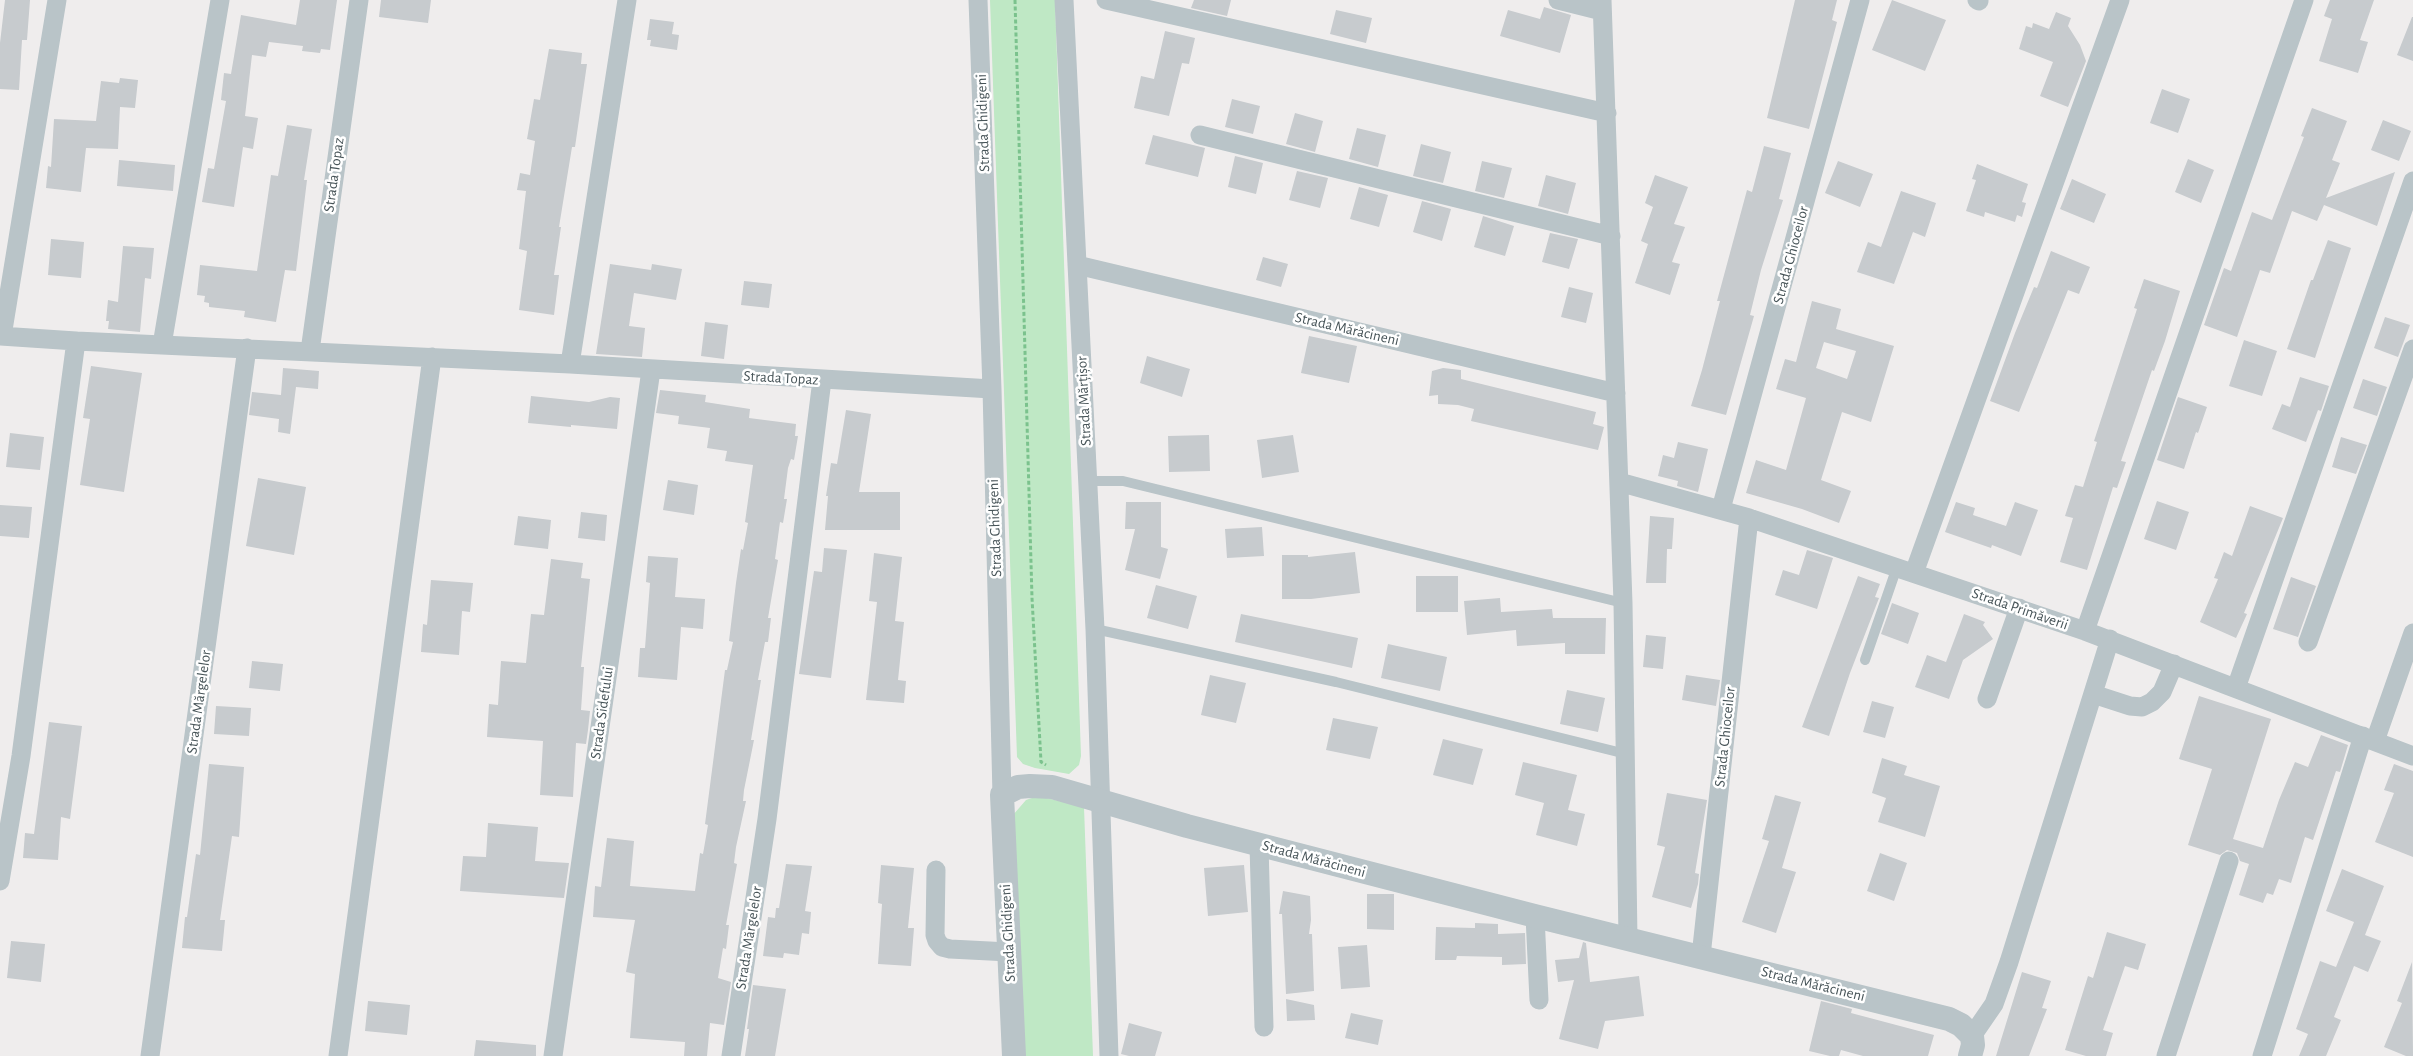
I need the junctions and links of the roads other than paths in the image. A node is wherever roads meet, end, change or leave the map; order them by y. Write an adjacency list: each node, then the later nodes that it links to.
1 (57, 0): 18 (street, Strada Topaz)
2 (220, 0): 20 (street)
3 (359, 0): 23 (street, Strada Topaz)
4 (627, 0): 25 (street)
5 (978, 0): 28 (street, Strada Ghidigeni)
6 (1064, 0): 17 (street, Strada Mărțișor)
7 (1106, 0): 13 (street)
8 (1558, 0): 12 (street)
9 (1860, 0): 32 (street, Strada Ghioceilor)
10 (2120, 0): 34 (street)
11 (2304, 0): 38 (street)
12 (1602, 6): 13 (street)
13 (1607, 113): 16 (street)
14 (1200, 135): 16 (street)
15 (2413, 181): 44 (street)
16 (1611, 236): 29 (street)
17 (1078, 265): 29 (street, Strada Mărăcineni); 30 (street, Strada Mărțișor)
18 (1, 336): 19 (street, Strada Topaz)
19 (76, 341): 20 (street, Strada Topaz); 55 (street)
20 (162, 345): 21 (street, Strada Topaz)
21 (247, 348): 23 (street, Strada Topaz); 63 (street, Strada Mărgelelor)
22 (2413, 349): 41 (street)
23 (310, 350): 24 (street, Strada Topaz)
24 (432, 357): 25 (street, Strada Topaz); 64 (street)
25 (570, 364): 26 (street, Strada Topaz)
26 (651, 370): 27 (street, Strada Topaz); 65 (street, Strada Sidefului)
27 (822, 380): 28 (street, Strada Topaz); 66 (street, Strada Mărgelelor)
28 (992, 389): 50 (street, Strada Ghidigeni)
29 (1616, 393): 31 (street)
30 (1088, 481): 35 (lane); 37 (street, Strada Mărțișor)
31 (1619, 482): 32 (street, Strada Primăverii); 35 (street)
32 (1721, 509): 33 (street, Strada Primăverii)
33 (1749, 518): 34 (street, Strada Primăverii); 59 (street, Strada Ghioceilor)
34 (1906, 570): 36 (street, Strada Primăverii); 42 (lane)
35 (1623, 603): 48 (street)
36 (2018, 608): 38 (street, Strada Primăverii); 46 (street)
37 (1095, 629): 48 (lane); 51 (street, Strada Mărțișor)
38 (2086, 631): 40 (street, Strada Primăverii)
39 (2413, 633): 47 (street)
40 (2110, 640): 43 (street, Strada Primăverii); 45 (street)
41 (2308, 642)
42 (1865, 660)
43 (2174, 664): 44 (street, Strada Primăverii); 45 (street)
44 (2236, 688): 47 (street, Strada Primăverii)
45 (2093, 694): 62 (street)
46 (1987, 699)
47 (2369, 739): 49 (street, Strada Primăverii); 70 (street)
48 (1626, 754): 57 (street)
49 (2413, 756)
50 (1002, 795): 51 (street, Strada Mărăcineni); 58 (street, Strada Ghidigeni)
51 (1100, 801): 52 (street, Strada Mărăcineni); 68 (street, Strada Mărțișor)
52 (1259, 844): 56 (street, Strada Mărăcineni); 61 (street)
53 (2229, 861): 69 (street)
54 (936, 870): 58 (street)
55 (0, 881)
56 (1535, 916): 57 (street, Strada Mărăcineni); 60 (street)
57 (1628, 939): 59 (street, Strada Mărăcineni)
58 (1009, 952): 67 (street, Strada Ghidigeni)
59 (1702, 956): 62 (street, Strada Mărăcineni)
60 (1539, 1000)
61 (1264, 1027)
62 (1971, 1046)
63 (150, 1056)
64 (338, 1056)
65 (553, 1056)
66 (731, 1056)
67 (1014, 1056)
68 (1109, 1056)
69 (2166, 1056)
70 (2262, 1056)

